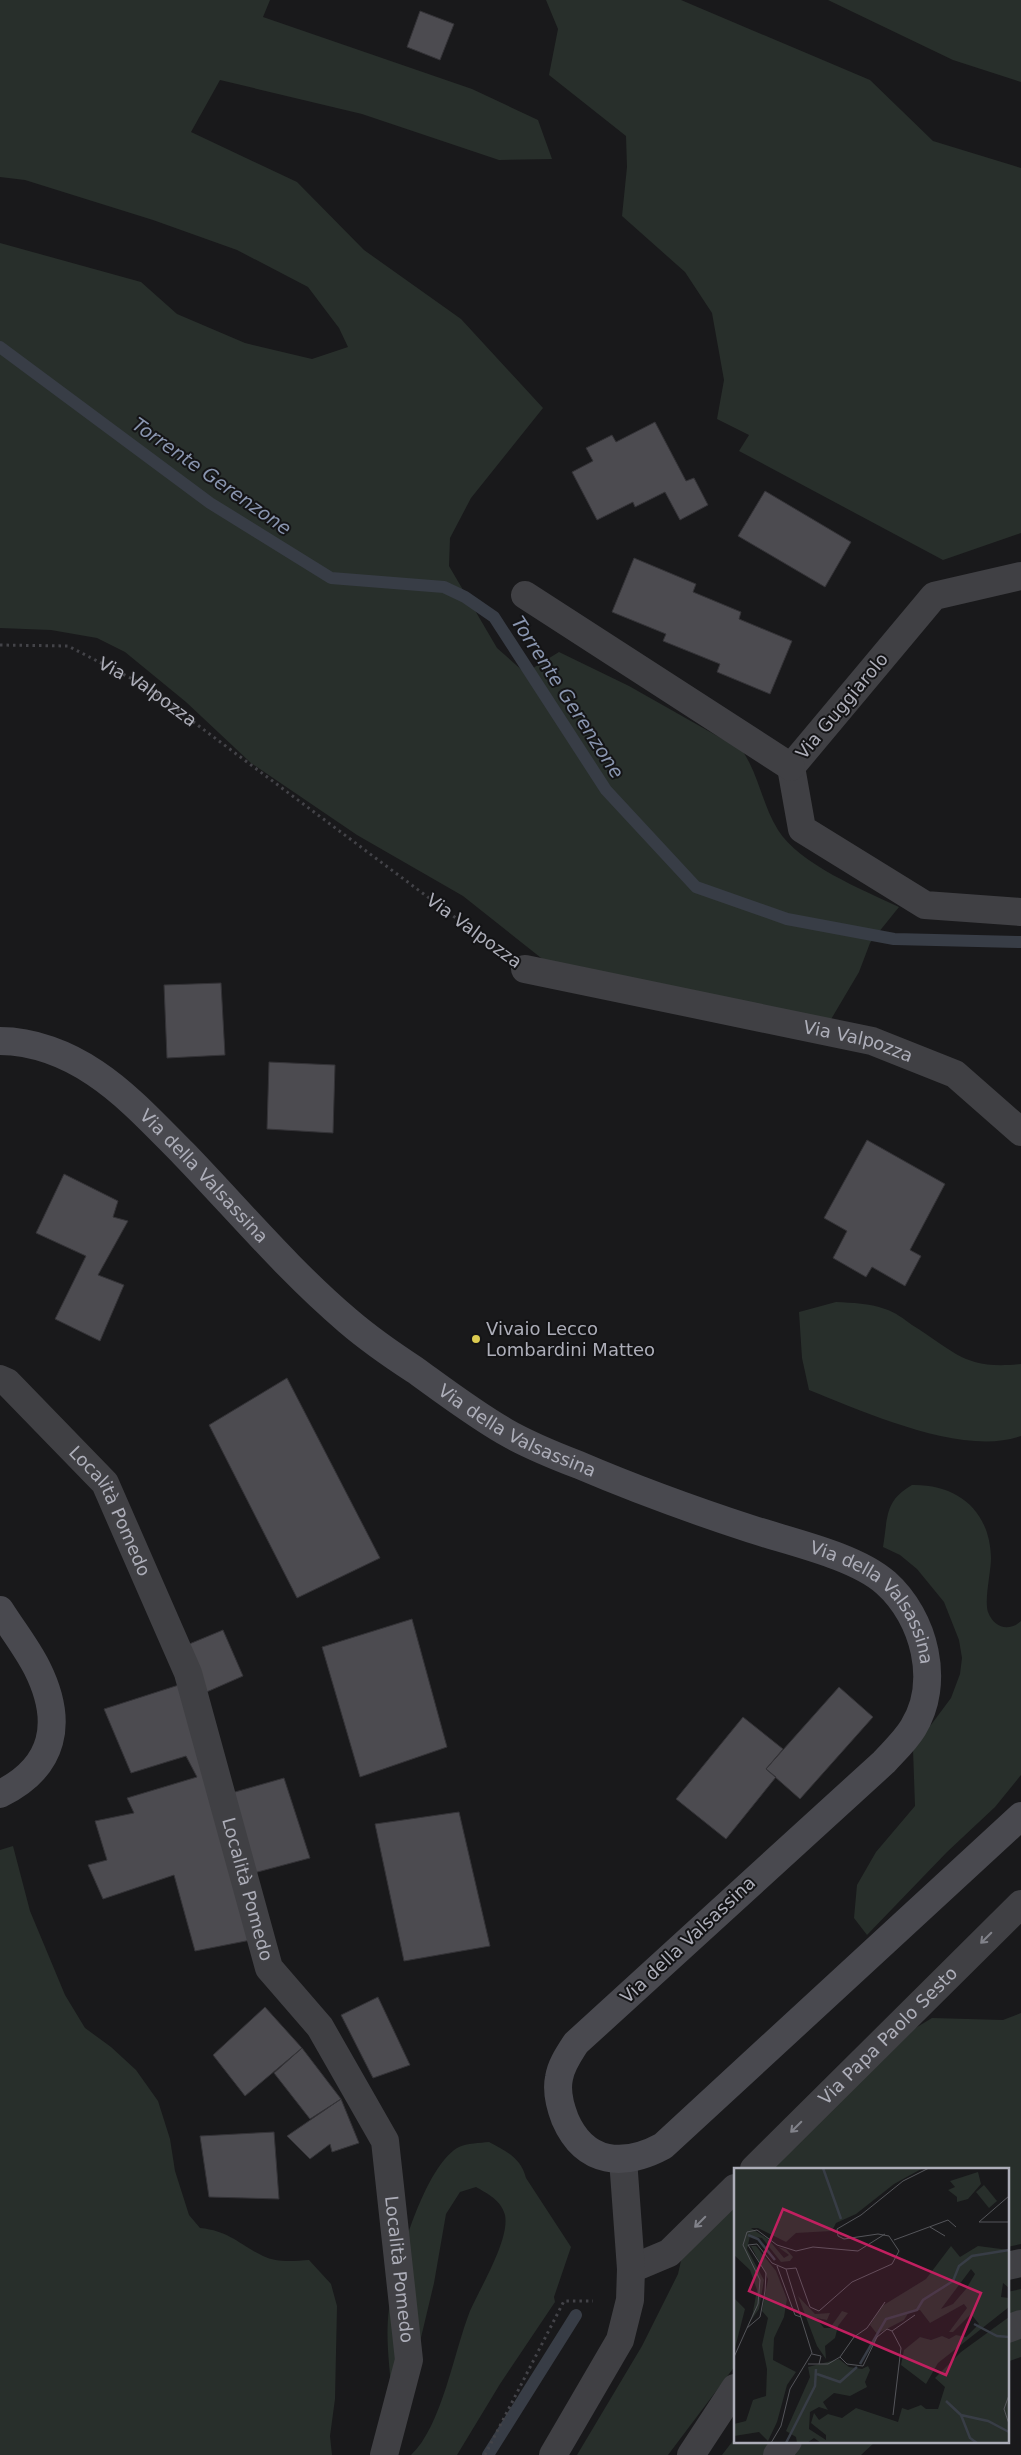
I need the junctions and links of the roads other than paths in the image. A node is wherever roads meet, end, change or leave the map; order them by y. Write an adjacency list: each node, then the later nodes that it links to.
1 (1021, 576): 3 (street, Via Guggiarolo)
2 (525, 595): 3 (street)
3 (792, 767): 4 (street, Via Guggiarolo)
4 (1021, 912)
5 (525, 969): 7 (street, Via Valpozza)
6 (0, 1041): 13 (main road, Via della Valsassina)
7 (1021, 1132)
8 (0, 1379): 23 (street, Località Pomedo)
9 (0, 1610): 10 (main road)
10 (0, 1794)
11 (1021, 1816): 13 (main road, Via della Valsassina)
12 (1021, 1904): 14 (street, Via Papa Paolo Sesto, one-way to 14)
13 (623, 2159): 18 (street)
14 (755, 2168)
15 (734, 2189): 18 (street, one-way to 18)
16 (1021, 2263): 17 (street)
17 (1008, 2266)
18 (631, 2269): 24 (street)
19 (1021, 2324): 20 (street)
20 (1008, 2329)
21 (734, 2390): 25 (street)
22 (787, 2442): 26 (street)
23 (384, 2455)
24 (553, 2455)
25 (691, 2455)
26 (777, 2455)

